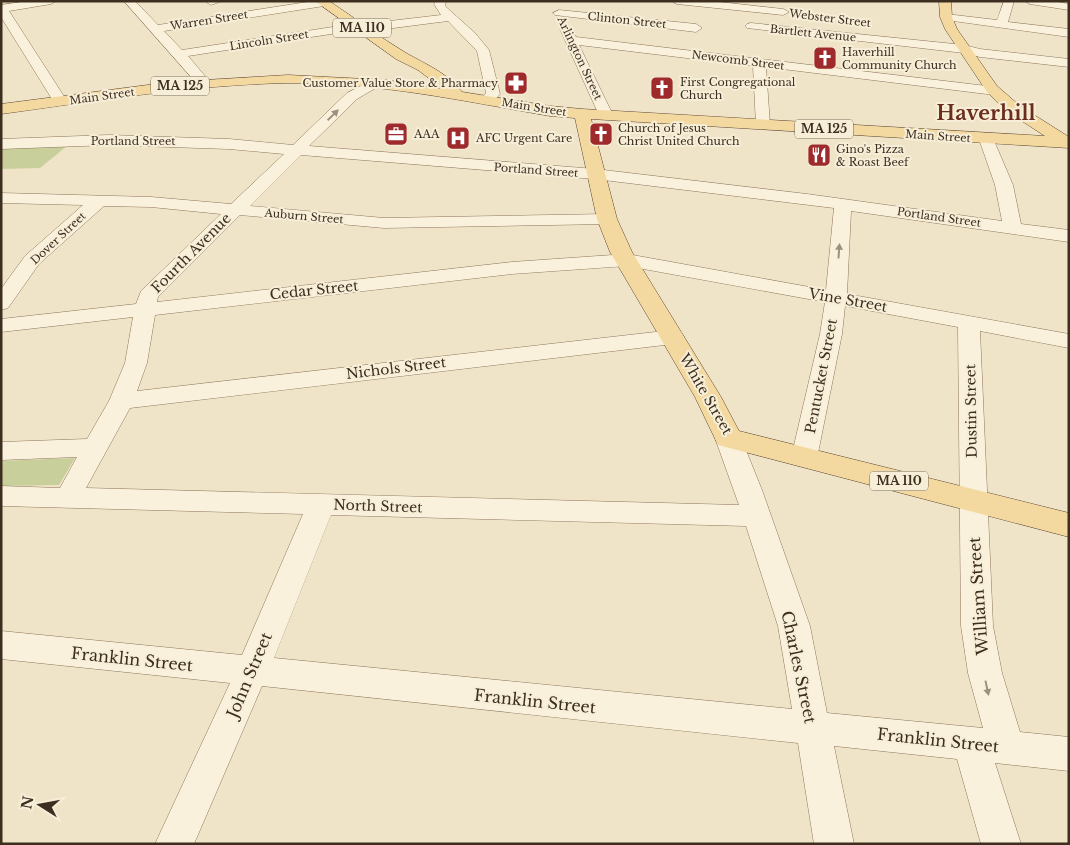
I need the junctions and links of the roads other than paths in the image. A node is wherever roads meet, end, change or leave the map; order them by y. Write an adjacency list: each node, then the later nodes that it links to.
1 (51, 1): 12 (street)
2 (129, 1): 22 (street)
3 (442, 1): 15 (street)
4 (553, 1): 13 (street, Arlington Street)
5 (677, 1): 10 (street, Webster Street)
6 (945, 1): 16 (main road)
7 (1009, 1): 17 (street)
8 (1030, 1): 11 (street)
9 (322, 2): 19 (main road, MA 110); 22 (street, Warren Street)
10 (716, 3): 14 (street, Webster Street); 20 (street)
11 (1069, 7)
12 (1, 8): 42 (street)
13 (559, 13): 20 (street, Clinton Street); 26 (street, Arlington Street)
14 (798, 14)
15 (450, 17): 19 (street, Lincoln Street); 40 (street)
16 (946, 17): 17 (street); 24 (main road)
17 (1000, 24): 25 (street)
18 (751, 26): 21 (street, Bartlett Avenue)
19 (361, 27): 30 (street, Lincoln Street); 31 (main road, MA 110)
20 (696, 28): 29 (street)
21 (773, 28): 27 (street); 28 (street, Bartlett Avenue)
22 (154, 29): 30 (street)
23 (936, 31): 24 (street)
24 (954, 33): 28 (main road)
25 (1069, 33)
26 (572, 40): 29 (street, Newcomb Street); 45 (street, Arlington Street)
27 (764, 43)
28 (964, 49): 33 (street, Bartlett Avenue); 39 (main road)
29 (674, 52): 32 (street, Newcomb Street)
30 (179, 54): 35 (street)
31 (403, 62): 34 (main road, MA 110); 36 (main road); 37 (main road)
32 (759, 63): 39 (street, Newcomb Street); 46 (street)
33 (1069, 63)
34 (428, 71): 38 (main road); 41 (main road, MA 110)
35 (204, 83): 36 (main road, Main Street / MA 125); 42 (main road, Main Street / MA 125)
36 (367, 83): 37 (main road, Main Street / MA 125); 50 (street, Fourth Avenue, one-way to 36)
37 (399, 86): 38 (main road, Main Street)
38 (417, 88): 41 (main road, Main Street)
39 (994, 91): 49 (main road)
40 (489, 94): 41 (main road, Main Street); 44 (main road, Main Street)
41 (463, 96)
42 (60, 101): 43 (main road, Main Street / MA 125)
43 (1, 109)
44 (582, 114): 45 (main road, Main Street / MA 125); 51 (main road, White Street)
45 (606, 115): 46 (main road, Main Street / MA 125)
46 (763, 125): 47 (main road, Main Street / MA 125)
47 (987, 139): 49 (main road, Main Street / MA 125); 57 (street)
48 (1, 144): 50 (street, Portland Street)
49 (1068, 144)
50 (298, 149): 51 (street, Portland Street); 55 (street, Fourth Avenue)
51 (595, 174): 54 (street, Portland Street); 56 (main road, White Street)
52 (1, 198): 53 (street, Auburn Street)
53 (100, 200): 55 (street, Auburn Street); 61 (street, Dover Street)
54 (843, 204): 57 (street, Portland Street); 60 (street, Pentucket Street, one-way to 54)
55 (235, 210): 56 (street, Auburn Street); 62 (street, Fourth Avenue)
56 (607, 219): 59 (main road, White Street)
57 (1012, 227): 58 (street, Portland Street)
58 (1069, 236)
59 (627, 260): 60 (street, Vine Street); 62 (street, Cedar Street); 65 (main road, White Street)
60 (836, 298): 63 (street, Vine Street); 71 (street, Pentucket Street)
61 (1, 304)
62 (144, 309): 64 (street, Cedar Street); 67 (street, Fourth Avenue)
63 (969, 323): 66 (street, Vine Street); 74 (street, Dustin Street)
64 (1, 326)
65 (673, 337): 67 (street, Nichols Street); 68 (main road, White Street)
66 (1069, 341)
67 (120, 401): 69 (street, Fourth Avenue)
68 (728, 438): 71 (main road, White Street / MA 110); 76 (street, Charles Street)
69 (96, 446): 70 (street); 73 (street, Fourth Avenue)
70 (1, 452)
71 (804, 458): 74 (main road, White Street / MA 110)
72 (1, 496): 73 (street, North Street)
73 (68, 498): 75 (street, North Street)
74 (972, 500): 77 (main road, White Street / MA 110); 82 (street, William Street, one-way to 82)
75 (321, 504): 76 (street, North Street); 79 (street, John Street)
76 (756, 516): 80 (street, Charles Street)
77 (1069, 525)
78 (1, 645): 79 (street, Franklin Street)
79 (252, 672): 80 (street, Franklin Street); 84 (street, John Street)
80 (812, 727): 81 (street, Franklin Street); 85 (street, Charles Street)
81 (971, 744): 82 (street, Franklin Street); 86 (street)
82 (1008, 747): 83 (street, Franklin Street)
83 (1069, 754)
84 (174, 844)
85 (834, 844)
86 (1001, 844)

